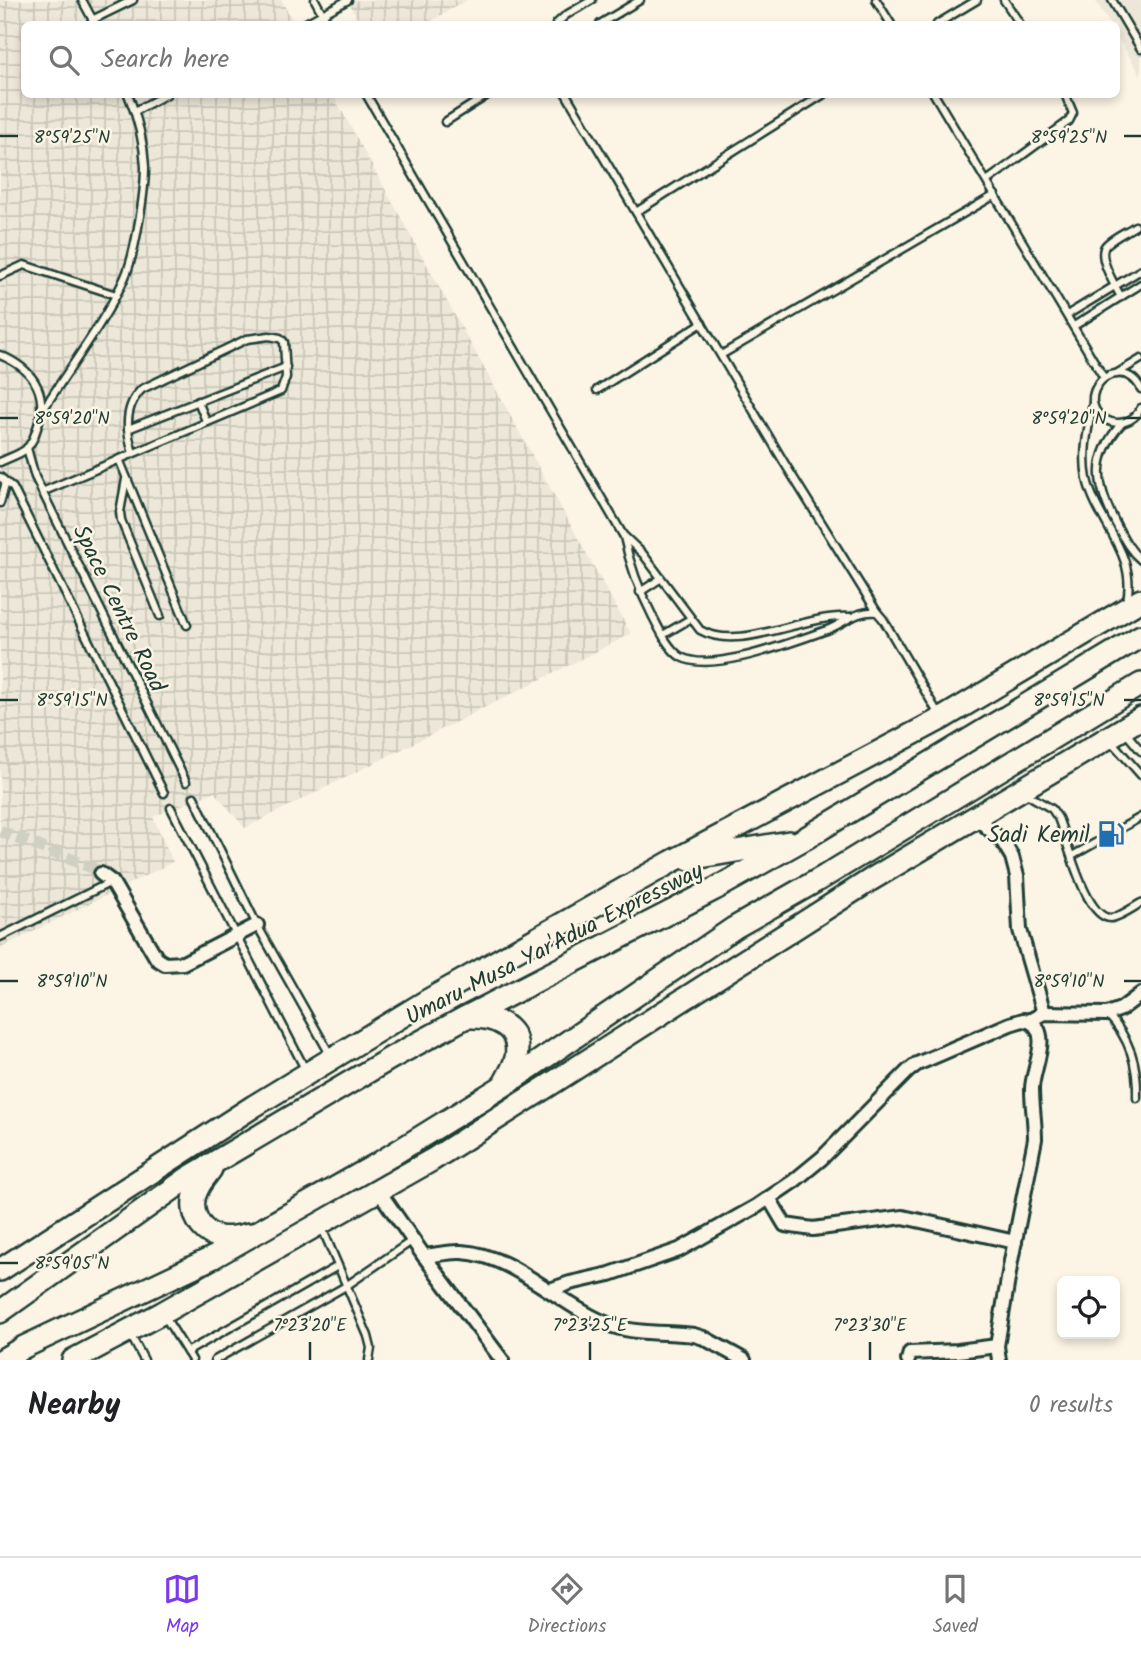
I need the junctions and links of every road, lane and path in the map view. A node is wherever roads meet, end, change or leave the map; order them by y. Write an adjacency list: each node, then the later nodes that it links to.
1 (82, 0): 12 (lane)
2 (133, 0): 13 (lane)
3 (315, 0): 11 (lane)
4 (348, 0): 11 (lane)
5 (592, 0): 16 (lane)
6 (639, 0): 17 (lane)
7 (876, 0): 18 (lane)
8 (976, 0): 19 (lane)
9 (1004, 0): 20 (lane)
10 (1112, 0): 21 (lane)
11 (322, 13): 14 (lane); 15 (lane)
12 (92, 21)
13 (95, 21)
14 (309, 21)
15 (326, 21)
16 (559, 21)
17 (605, 21)
18 (889, 21)
19 (942, 21)
20 (1018, 21)
21 (1141, 49)
22 (130, 98): 30 (lane)
23 (159, 98): 30 (lane)
24 (368, 98): 68 (lane)
25 (483, 98): 31 (lane)
26 (568, 98): 34 (lane)
27 (818, 98): 34 (lane)
28 (936, 98): 32 (lane)
29 (1067, 98): 32 (lane)
30 (135, 111): 40 (lane)
31 (445, 122)
32 (987, 181): 33 (lane)
33 (995, 195): 42 (lane); 46 (lane)
34 (636, 212): 43 (lane)
35 (1135, 226): 39 (lane)
36 (1141, 270): 39 (lane)
37 (0, 276): 40 (lane)
38 (1141, 284): 41 (lane)
39 (1115, 285): 41 (lane); 42 (lane)
40 (116, 295): 56 (lane)
41 (1121, 297): 44 (lane)
42 (1067, 315): 44 (lane)
43 (702, 323): 46 (lane); 52 (lane)
44 (1074, 326): 50 (lane)
45 (0, 355): 56 (lane)
46 (721, 355): 73 (lane)
47 (1141, 359): 49 (lane)
48 (286, 366): 53 (lane); 57 (lane); 59 (lane)
49 (1116, 374): 50 (lane); 51 (lane)
50 (1104, 378): 54 (lane)
51 (1141, 387)
52 (597, 390)
53 (198, 401): 57 (lane); 59 (lane)
54 (1093, 403): 58 (lane); 72 (lane)
55 (1141, 408): 58 (lane)
56 (43, 410): 60 (lane)
57 (206, 421): 61 (lane)
58 (1122, 423): 69 (lane)
59 (128, 429): 61 (lane)
60 (27, 448): 63 (lane); 66 (lane, Space Centre Road)
61 (133, 453): 62 (lane)
62 (119, 459): 64 (lane); 66 (lane)
63 (0, 462)
64 (126, 477): 74 (lane); 77 (lane)
65 (3, 479): 67 (lane); 89 (lane, Space Centre Road)
66 (42, 492): 87 (lane, Space Centre Road)
67 (0, 503)
68 (623, 535): 70 (lane); 71 (lane)
69 (1141, 560)
70 (660, 579): 71 (lane); 76 (lane)
71 (640, 592): 78 (lane)
72 (1125, 610): 81 (highway); 82 (highway, Umaru Musa Yar'Adua Expressway)
73 (877, 612): 75 (lane); 82 (lane)
74 (160, 616)
75 (850, 617): 76 (lane); 78 (lane)
76 (690, 619): 78 (lane)
77 (187, 625)
78 (663, 635)
79 (1141, 636): 81 (highway, Umaru Musa Yar'Adua Expressway)
80 (1141, 684): 85 (highway)
81 (1006, 715): 94 (highway, Umaru Musa Yar'Adua Expressway)
82 (941, 719): 96 (highway, Umaru Musa Yar'Adua Expressway)
83 (1128, 724): 84 (lane); 85 (highway); 86 (lane); 88 (highway)
84 (1141, 751)
85 (1022, 756): 97 (highway)
86 (1141, 775)
87 (186, 782)
88 (1020, 790): 92 (highway); 95 (lane)
89 (164, 793)
90 (194, 797): 100 (lane)
91 (171, 808): 101 (lane)
92 (976, 817): 103 (highway); 105 (street)
93 (1141, 817): 95 (lane)
94 (804, 839): 96 (highway); 107 (highway, Umaru Musa Yar'Adua Expressway)
95 (1072, 856): 99 (lane)
96 (671, 862): 109 (highway, Umaru Musa Yar'Adua Expressway)
97 (825, 876): 103 (highway); 111 (highway)
98 (107, 878): 101 (street); 102 (lane)
99 (1141, 903)
100 (257, 925): 101 (street); 109 (lane)
101 (236, 936): 110 (lane)
102 (0, 937)
103 (742, 961): 114 (highway)
104 (1141, 995): 106 (street)
105 (1044, 1013): 106 (street); 108 (street)
106 (1107, 1014): 112 (lane)
107 (466, 1017): 111 (highway); 113 (highway, Umaru Musa Yar'Adua Expressway)
108 (1029, 1021): 115 (street); 119 (street)
109 (332, 1058): 110 (highway, Umaru Musa Yar'Adua Expressway)
110 (307, 1073): 122 (highway, Umaru Musa Yar'Adua Expressway)
111 (503, 1086): 117 (highway)
112 (1137, 1098)
113 (216, 1162): 117 (highway); 125 (highway, Umaru Musa Yar'Adua Expressway)
114 (379, 1190): 116 (highway); 118 (street)
115 (769, 1198): 119 (street); 124 (street)
116 (320, 1223): 121 (lane); 126 (highway)
117 (260, 1231): 130 (highway)
118 (413, 1240): 120 (street); 123 (lane)
119 (1015, 1242): 128 (street)
120 (424, 1256): 124 (street); 136 (street)
121 (338, 1266): 123 (lane); 129 (lane)
122 (0, 1270)
123 (346, 1286): 134 (lane); 135 (lane)
124 (550, 1290): 137 (street)
125 (0, 1312)
126 (162, 1313): 127 (highway); 129 (lane)
127 (128, 1331): 131 (highway); 132 (lane)
128 (997, 1346): 138 (street); 139 (street)
129 (187, 1352): 133 (lane)
130 (2, 1360)
131 (73, 1360)
132 (144, 1360)
133 (192, 1360)
134 (215, 1360)
135 (369, 1360)
136 (502, 1360)
137 (744, 1360)
138 (908, 1360)
139 (999, 1360)

